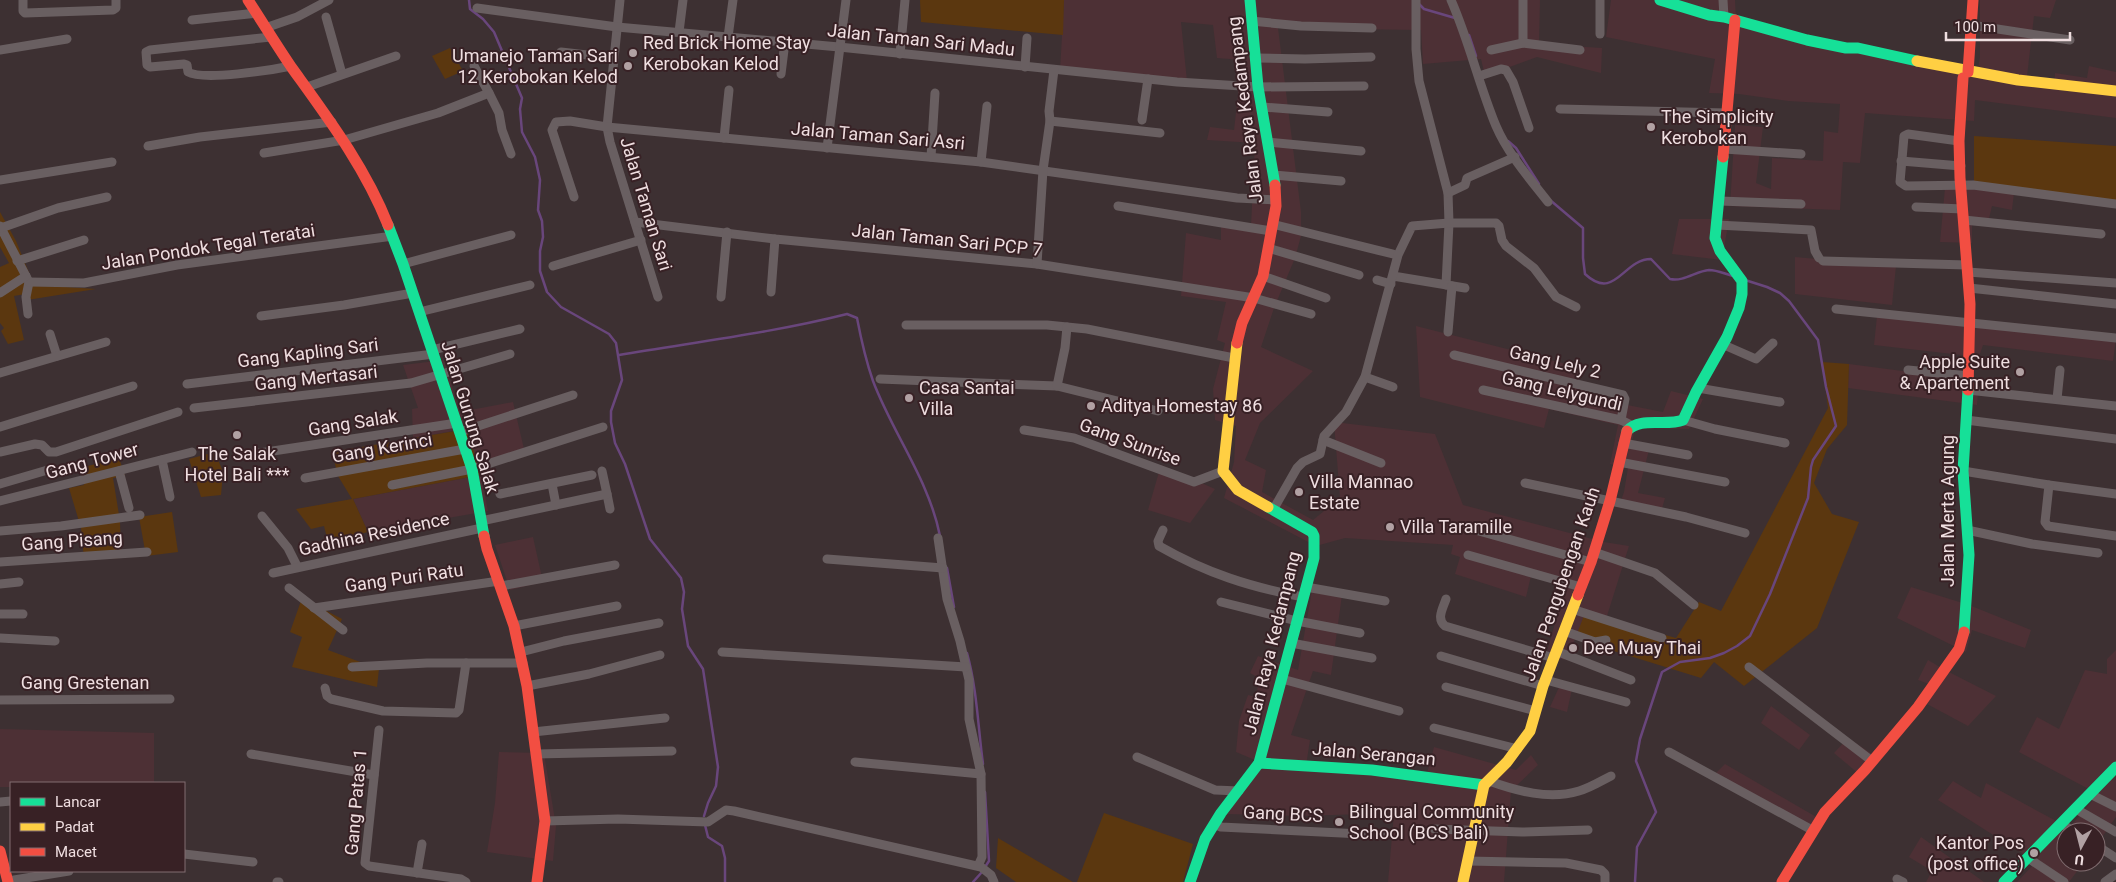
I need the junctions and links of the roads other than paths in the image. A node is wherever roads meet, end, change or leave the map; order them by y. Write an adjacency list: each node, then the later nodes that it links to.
1 (23, 0): 2 (street)
2 (116, 0)
3 (248, 0): 19 (street, Jalan Gunung Salak)
4 (329, 0): 27 (street)
5 (620, 0): 25 (street, Jalan Taman Sari)
6 (683, 0): 28 (street)
7 (733, 0): 30 (street)
8 (846, 0): 36 (street)
9 (905, 0): 41 (street)
10 (1250, 0): 23 (street, Jalan Raya Kedampang)
11 (1416, 0): 96 (street)
12 (1451, 0): 53 (street)
13 (1523, 0): 35 (street)
14 (1600, 0): 29 (street)
15 (1660, 0): 21 (street)
16 (1723, 0): 21 (street)
17 (1973, 0): 24 (street, Jalan Merta Agung)
18 (477, 8): 25 (street, Jalan Taman Sari Madu)
19 (256, 13): 22 (street); 27 (street, Jalan Gunung Salak)
20 (326, 16): 50 (street)
21 (1730, 18): 52 (street); 67 (street)
22 (192, 20)
23 (1251, 21): 26 (street); 45 (street, Jalan Raya Kedampang)
24 (1971, 25): 33 (street); 52 (street, Jalan Merta Agung)
25 (617, 27): 28 (street, Jalan Taman Sari Madu); 44 (street, Jalan Taman Sari)
26 (1372, 28)
27 (268, 32): 46 (street, Jalan Gunung Salak); 46 (street)
28 (679, 32): 30 (street, Jalan Taman Sari Madu)
29 (1600, 34)
30 (728, 37): 34 (street, Jalan Taman Sari Madu)
31 (1027, 38): 48 (street)
32 (67, 39): 37 (street)
33 (2070, 40)
34 (785, 42): 36 (street, Jalan Taman Sari Madu); 51 (street)
35 (1523, 43): 38 (street); 39 (street)
36 (839, 47): 41 (street, Jalan Taman Sari Madu); 79 (street)
37 (0, 50)
38 (1490, 50)
39 (1580, 50)
40 (561, 52): 44 (street)
41 (900, 54): 48 (street, Jalan Taman Sari Madu)
42 (396, 56): 50 (street)
43 (1371, 57): 45 (street)
44 (613, 58): 71 (street, Jalan Taman Sari)
45 (1256, 58): 57 (street, Jalan Raya Kedampang)
46 (291, 66): 55 (street, Jalan Gunung Salak)
47 (474, 66): 61 (street)
48 (1025, 67): 49 (street, Jalan Taman Sari Madu)
49 (1054, 70): 54 (street, Jalan Taman Sari Madu); 69 (street)
50 (342, 74): 55 (street)
51 (781, 74)
52 (1965, 75): 59 (street); 62 (street); 76 (street, Jalan Merta Agung)
53 (1479, 76): 72 (street); 86 (street)
54 (1148, 79): 57 (street, Jalan Taman Sari Madu); 68 (street)
55 (307, 86): 70 (street, Jalan Gunung Salak)
56 (1364, 86): 57 (street, Jalan Taman Sari Madu)
57 (1258, 87): 64 (street, Jalan Raya Kedampang)
58 (729, 90): 74 (street)
59 (2116, 91)
60 (935, 92): 85 (street)
61 (489, 93): 75 (street); 83 (street)
62 (2116, 96)
63 (987, 106): 89 (street)
64 (1262, 107): 66 (street); 77 (street, Jalan Raya Kedampang)
65 (1560, 109): 67 (street)
66 (1328, 112)
67 (1726, 113): 80 (street)
68 (1142, 120)
69 (1050, 121): 73 (street); 91 (street)
70 (332, 122): 75 (street, Jalan Gunung Salak); 78 (street)
71 (607, 127): 74 (street, Jalan Taman Sari Asri); 98 (street, Jalan Taman Sari Asri); 107 (street, Jalan Taman Sari)
72 (1529, 128)
73 (1160, 133)
74 (724, 138): 79 (street, Jalan Taman Sari Asri)
75 (344, 140): 82 (street); 115 (street, Jalan Gunung Salak)
76 (1959, 141): 87 (street); 90 (street, Jalan Merta Agung)
77 (1268, 142): 81 (street); 92 (street, Jalan Raya Kedampang)
78 (148, 146)
79 (827, 148): 85 (street, Jalan Taman Sari Asri)
80 (1724, 149): 84 (street); 100 (street)
81 (1361, 151)
82 (264, 153)
83 (512, 154)
84 (1801, 154)
85 (931, 157): 89 (street, Jalan Taman Sari Asri)
86 (1514, 157): 96 (street); 101 (street)
87 (1901, 161): 90 (street); 95 (street)
88 (112, 162): 93 (street)
89 (981, 162): 91 (street, Jalan Taman Sari Asri)
90 (1960, 166): 95 (street, Jalan Merta Agung)
91 (1043, 170): 99 (street, Jalan Taman Sari Asri); 123 (street)
92 (1274, 175): 94 (street); 99 (street, Jalan Raya Kedampang)
93 (0, 180)
94 (1341, 181)
95 (1962, 185): 103 (street); 106 (street, Jalan Merta Agung)
96 (1448, 192): 108 (street)
97 (106, 197): 111 (street)
98 (574, 197)
99 (1276, 200): 110 (street, Jalan Raya Kedampang)
100 (1720, 201): 102 (street); 109 (street)
101 (1548, 202)
102 (1801, 204)
103 (2116, 204)
104 (1118, 206): 110 (street)
105 (1916, 208): 106 (street)
106 (1964, 214): 113 (street); 125 (street, Jalan Merta Agung)
107 (635, 222): 112 (street, Jalan Taman Sari PCP 7); 118 (street, Jalan Taman Sari)
108 (1449, 223): 130 (street); 133 (street); 144 (street)
109 (1717, 225): 125 (street); 159 (street)
110 (1272, 228): 119 (street, Jalan Raya Kedampang); 120 (street)
111 (2, 232): 121 (street)
112 (727, 232): 116 (street, Jalan Taman Sari PCP 7); 140 (street)
113 (2101, 234)
114 (511, 235): 122 (street)
115 (393, 236): 122 (street, Jalan Gunung Salak); 128 (street, Jalan Pondok Tegal Teratai)
116 (775, 239): 123 (street, Jalan Taman Sari PCP 7); 136 (street)
117 (84, 240): 121 (street)
118 (641, 240): 124 (street); 139 (street, Jalan Taman Sari)
119 (1268, 248): 126 (street); 127 (street, Jalan Raya Kedampang)
120 (1394, 254)
121 (17, 261): 128 (street)
122 (403, 264): 138 (street, Jalan Gunung Salak)
123 (1036, 264): 141 (street, Jalan Taman Sari PCP 7)
124 (553, 266)
125 (1968, 268): 131 (street); 135 (street, Jalan Merta Agung)
126 (1359, 275)
127 (1263, 276): 141 (street, Jalan Raya Kedampang); 142 (street)
128 (27, 279): 137 (street); 147 (street)
129 (1377, 280): 130 (street)
130 (1392, 280): 133 (street); 170 (street)
131 (2116, 283)
132 (530, 285): 146 (street)
133 (1449, 286): 134 (street); 154 (street)
134 (1465, 288)
135 (1969, 288): 143 (street); 150 (street, Jalan Merta Agung)
136 (771, 292)
137 (0, 293)
138 (413, 293): 146 (street, Jalan Gunung Salak); 149 (street)
139 (658, 297)
140 (721, 297)
141 (1254, 298): 148 (street, Jalan Taman Sari PCP 7); 164 (street, Jalan Raya Kedampang)
142 (1326, 298)
143 (2116, 304)
144 (1576, 307)
145 (1836, 309): 150 (street)
146 (419, 312): 160 (street, Jalan Gunung Salak)
147 (28, 314)
148 (1311, 314)
149 (261, 316)
150 (1969, 323): 156 (street); 169 (street, Jalan Merta Agung)
151 (906, 325): 152 (street)
152 (1067, 327): 164 (street); 174 (street)
153 (520, 329): 160 (street, Gang Kapling Sari)
154 (1448, 332)
155 (50, 334): 163 (street)
156 (2116, 338)
157 (106, 342): 163 (street)
158 (1773, 343): 159 (street)
159 (1724, 345): 176 (street)
160 (433, 352): 168 (street, Jalan Gunung Salak); 172 (street, Gang Kapling Sari)
161 (510, 354): 168 (street, Gang Mertasari)
162 (1454, 355): 186 (street, Gang Lely 2)
163 (57, 356): 167 (street)
164 (1234, 358): 210 (street, Jalan Raya Kedampang)
165 (1908, 370): 169 (street)
166 (2060, 370): 180 (street)
167 (0, 373)
168 (441, 375): 183 (street, Gang Mertasari); 191 (street, Jalan Gunung Salak)
169 (1968, 376): 178 (street, Jalan Merta Agung)
170 (1365, 377): 175 (street); 195 (street)
171 (880, 379): 174 (street)
172 (187, 384)
173 (133, 386): 190 (street)
174 (1057, 386): 184 (street)
175 (1393, 387)
176 (1698, 388): 181 (street); 187 (street)
177 (1483, 390): 186 (street, Gang Lelygundi)
178 (1968, 390): 180 (street); 188 (street, Jalan Merta Agung)
179 (573, 395): 191 (street)
180 (2057, 399): 182 (street)
181 (1780, 402)
182 (2116, 406)
183 (194, 408)
184 (1158, 411)
185 (178, 412): 199 (street)
186 (1621, 420): 189 (street, Gang Lelygundi)
187 (1682, 420): 189 (street); 197 (street)
188 (1966, 420): 194 (street); 211 (street, Jalan Merta Agung)
189 (1633, 426): 196 (street, Jalan Pengubengan Kauh)
190 (0, 427)
191 (458, 428): 198 (street, Jalan Gunung Salak); 201 (street, Gang Salak)
192 (603, 428): 207 (street)
193 (1024, 430): 210 (street, Gang Sunrise)
194 (2116, 439)
195 (1323, 440): 205 (street); 229 (street)
196 (1623, 443): 202 (street); 204 (street, Jalan Pengubengan Kauh)
197 (1785, 443)
198 (465, 449): 207 (street, Jalan Gunung Salak); 213 (street, Gang Kerinci)
199 (0, 452)
200 (192, 452): 203 (street, Gang Tower)
201 (253, 454)
202 (1688, 455)
203 (162, 460): 208 (street, Gang Tower); 223 (street)
204 (1619, 462): 214 (street); 225 (street, Jalan Pengubengan Kauh)
205 (1380, 463)
206 (51, 469): 216 (street)
207 (472, 470): 219 (street); 232 (street, Jalan Gunung Salak)
208 (119, 471): 224 (street, Gang Tower); 227 (street)
209 (602, 471): 221 (street)
210 (1223, 471): 229 (street, Jalan Raya Kedampang)
211 (1963, 471): 218 (street); 235 (street, Jalan Merta Agung)
212 (592, 475): 217 (street)
213 (306, 478)
214 (1725, 482)
215 (1526, 483): 225 (street)
216 (0, 484)
217 (552, 484): 220 (street); 226 (street)
218 (2049, 485): 222 (street); 238 (street)
219 (392, 486)
220 (500, 494)
221 (607, 494): 226 (street, Gadhina Residence); 228 (street)
222 (2116, 494)
223 (170, 497)
224 (0, 501)
225 (1610, 501): 237 (street); 243 (street, Jalan Pengubengan Kauh)
226 (556, 506): 232 (street, Gadhina Residence)
227 (128, 508)
228 (610, 509)
229 (1273, 510): 255 (street, Jalan Raya Kedampang)
230 (140, 515): 236 (street)
231 (262, 516): 247 (street)
232 (481, 524): 247 (street, Gadhina Residence); 252 (street, Jalan Gunung Salak)
233 (1468, 528): 243 (street)
234 (1163, 530): 255 (street)
235 (1967, 530): 241 (street); 307 (street, Jalan Merta Agung)
236 (0, 531)
237 (1746, 533)
238 (2116, 536)
239 (938, 538): 248 (street)
240 (146, 552): 245 (street, Gang Pisang)
241 (2098, 553)
242 (1468, 555): 253 (street)
243 (1592, 557): 253 (street, Jalan Pengubengan Kauh); 260 (street)
244 (827, 559): 248 (street)
245 (0, 562)
246 (615, 565): 252 (street, Gang Puri Ratu)
247 (297, 566): 249 (street, Gadhina Residence)
248 (943, 568): 284 (street)
249 (273, 573)
250 (18, 582): 251 (street)
251 (0, 584)
252 (500, 584): 261 (street, Gang Puri Ratu); 267 (street, Jalan Gunung Salak)
253 (1581, 587): 262 (street, Jalan Pengubengan Kauh)
254 (289, 588): 261 (street)
255 (1305, 592): 257 (street); 265 (street, Jalan Raya Kedampang)
256 (1446, 599): 278 (street)
257 (1385, 601)
258 (1221, 602): 265 (street)
259 (617, 606): 267 (street)
260 (1694, 606)
261 (314, 608): 268 (street)
262 (1572, 609): 269 (street, Jalan Pengubengan Kauh); 272 (street)
263 (0, 614): 264 (street)
264 (23, 614)
265 (1297, 621): 270 (street); 275 (street, Jalan Raya Kedampang)
266 (659, 623): 280 (street)
267 (514, 626): 280 (street, Jalan Gunung Salak)
268 (343, 630)
269 (1564, 631): 273 (street); 278 (street, Jalan Pengubengan Kauh)
270 (1360, 633)
271 (0, 638): 274 (street)
272 (1662, 638)
273 (1606, 640)
274 (55, 641)
275 (1292, 643): 281 (street); 286 (street, Jalan Raya Kedampang)
276 (722, 652): 284 (street)
277 (660, 655): 289 (street)
278 (1555, 655): 287 (street); 288 (street, Jalan Pengubengan Kauh)
279 (1441, 656): 288 (street)
280 (522, 657): 282 (street); 289 (street, Jalan Gunung Salak)
281 (1372, 658)
282 (466, 663): 283 (street); 291 (street)
283 (352, 667)
284 (966, 667): 311 (street)
285 (1749, 667): 307 (street)
286 (1282, 678): 296 (street); 309 (street, Jalan Raya Kedampang)
287 (1631, 680)
288 (1545, 683): 294 (street); 295 (street, Jalan Pengubengan Kauh)
289 (527, 686): 300 (street, Jalan Gunung Salak)
290 (1446, 687): 295 (street)
291 (325, 688)
292 (170, 699): 293 (street, Gang Grestenan)
293 (0, 700)
294 (1626, 702)
295 (1536, 711): 301 (street, Jalan Pengubengan Kauh)
296 (1399, 712)
297 (665, 718): 300 (street)
298 (1434, 728): 301 (street)
299 (379, 730): 312 (street, Gang Patas 1)
300 (533, 732): 305 (street, Jalan Gunung Salak)
301 (1518, 749): 314 (street, Jalan Pengubengan Kauh)
302 (672, 751): 305 (street)
303 (1669, 752): 324 (street)
304 (250, 754): 312 (street)
305 (536, 754): 319 (street, Jalan Gunung Salak)
306 (1137, 758): 315 (street)
307 (1872, 761): 324 (street, Jalan Merta Agung)
308 (855, 762): 311 (street)
309 (1259, 763): 314 (street, Jalan Serangan); 315 (street, Jalan Raya Kedampang)
310 (2116, 768): 316 (street)
311 (981, 774): 335 (street)
312 (374, 775): 337 (street, Gang Patas 1)
313 (1611, 776): 314 (street)
314 (1486, 783): 326 (street)
315 (1239, 791): 321 (street, Jalan Raya Kedampang)
316 (2090, 794): 317 (street); 318 (street)
317 (2116, 808)
318 (2076, 809): 320 (street); 327 (street)
319 (545, 821): 335 (street); 341 (street, Jalan Gunung Salak)
320 (2064, 822)
321 (1214, 824): 328 (street, Gang BCS); 343 (street, Jalan Raya Kedampang)
322 (1434, 829): 326 (street)
323 (1588, 830): 326 (street)
324 (1812, 830): 346 (street, Jalan Merta Agung)
325 (2056, 830): 332 (street)
326 (1475, 832): 333 (street)
327 (2116, 832)
328 (1382, 834)
329 (422, 844): 337 (street)
330 (0, 851): 339 (street)
331 (185, 854): 334 (street)
332 (2028, 858): 347 (street); 348 (street)
333 (1468, 861): 344 (street); 345 (street)
334 (253, 862)
335 (982, 868): 342 (street)
336 (63, 872): 339 (street)
337 (417, 873): 340 (street, Gang Patas 1)
338 (2116, 874): 349 (street)
339 (8, 882)
340 (466, 882)
341 (537, 882)
342 (994, 882)
343 (1190, 882)
344 (1463, 882)
345 (1605, 882)
346 (1782, 882)
347 (2004, 882)
348 (2064, 882)
349 (2106, 882)

